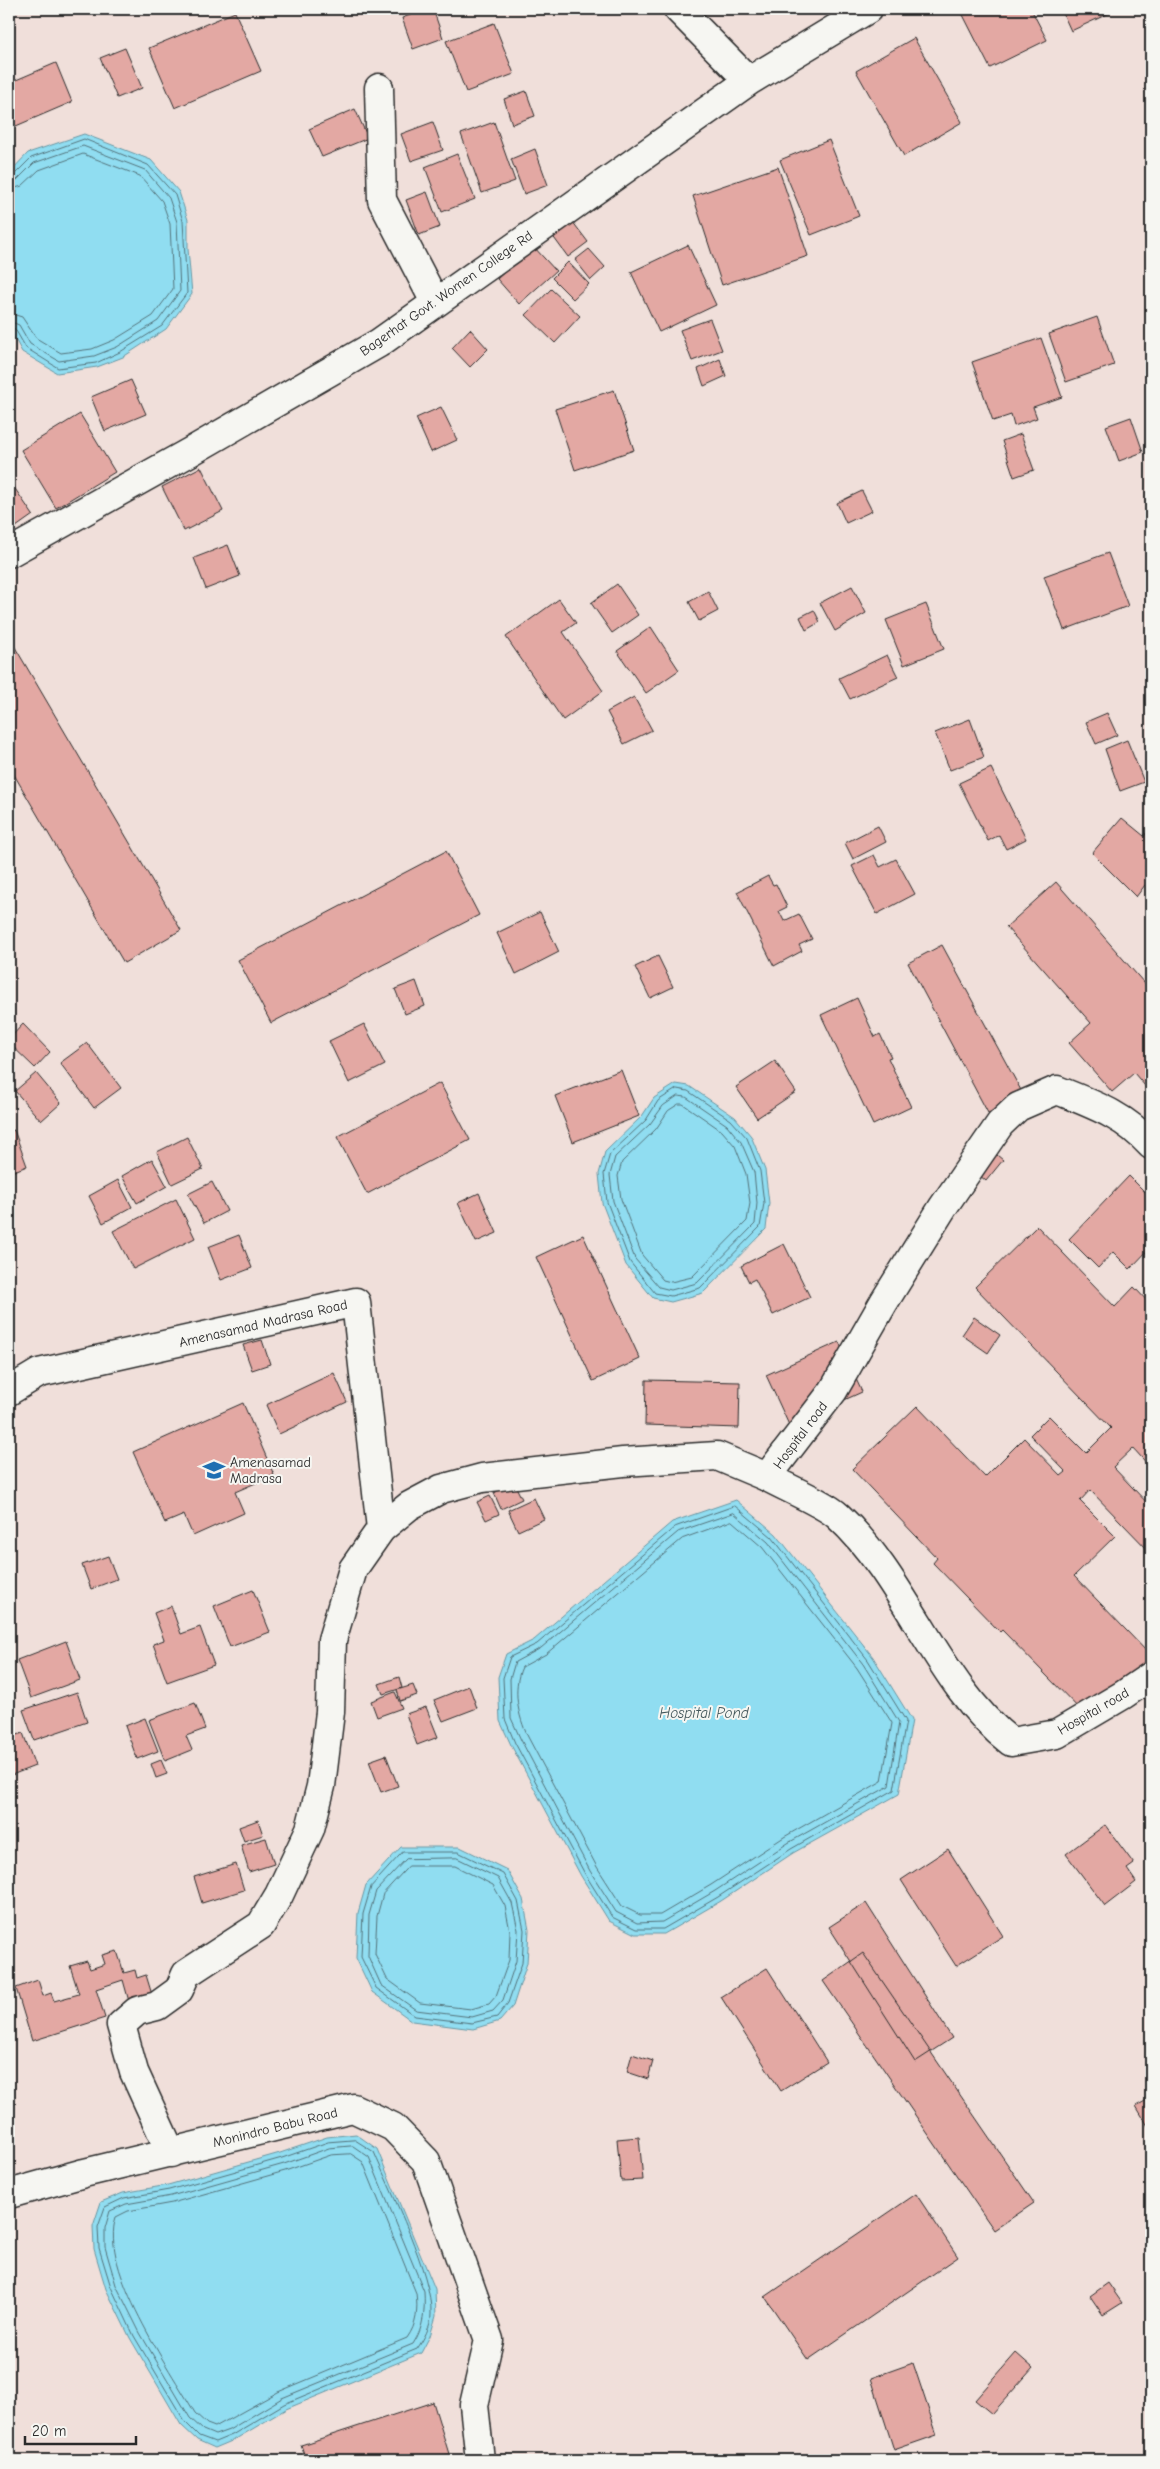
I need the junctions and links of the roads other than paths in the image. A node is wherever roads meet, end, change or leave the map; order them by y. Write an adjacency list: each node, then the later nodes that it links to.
1 (678, 9): 3 (street)
2 (868, 9): 3 (street, Bagerhat Govt. Women College Rd)
3 (749, 81): 5 (street, Bagerhat Govt. Women College Rd)
4 (380, 88): 5 (street)
5 (435, 302): 6 (street, Bagerhat Govt. Women College Rd)
6 (9, 553)
7 (1151, 1145): 9 (street, Hospital road)
8 (9, 1391): 10 (street, Amenasamad Madrasa Road)
9 (767, 1477): 10 (street); 11 (street, Hospital road)
10 (381, 1529): 12 (street)
11 (1151, 1676)
12 (171, 2153): 13 (street, Monindro Babu Road); 14 (street, Monindro Babu Road)
13 (9, 2194)
14 (480, 2460)

